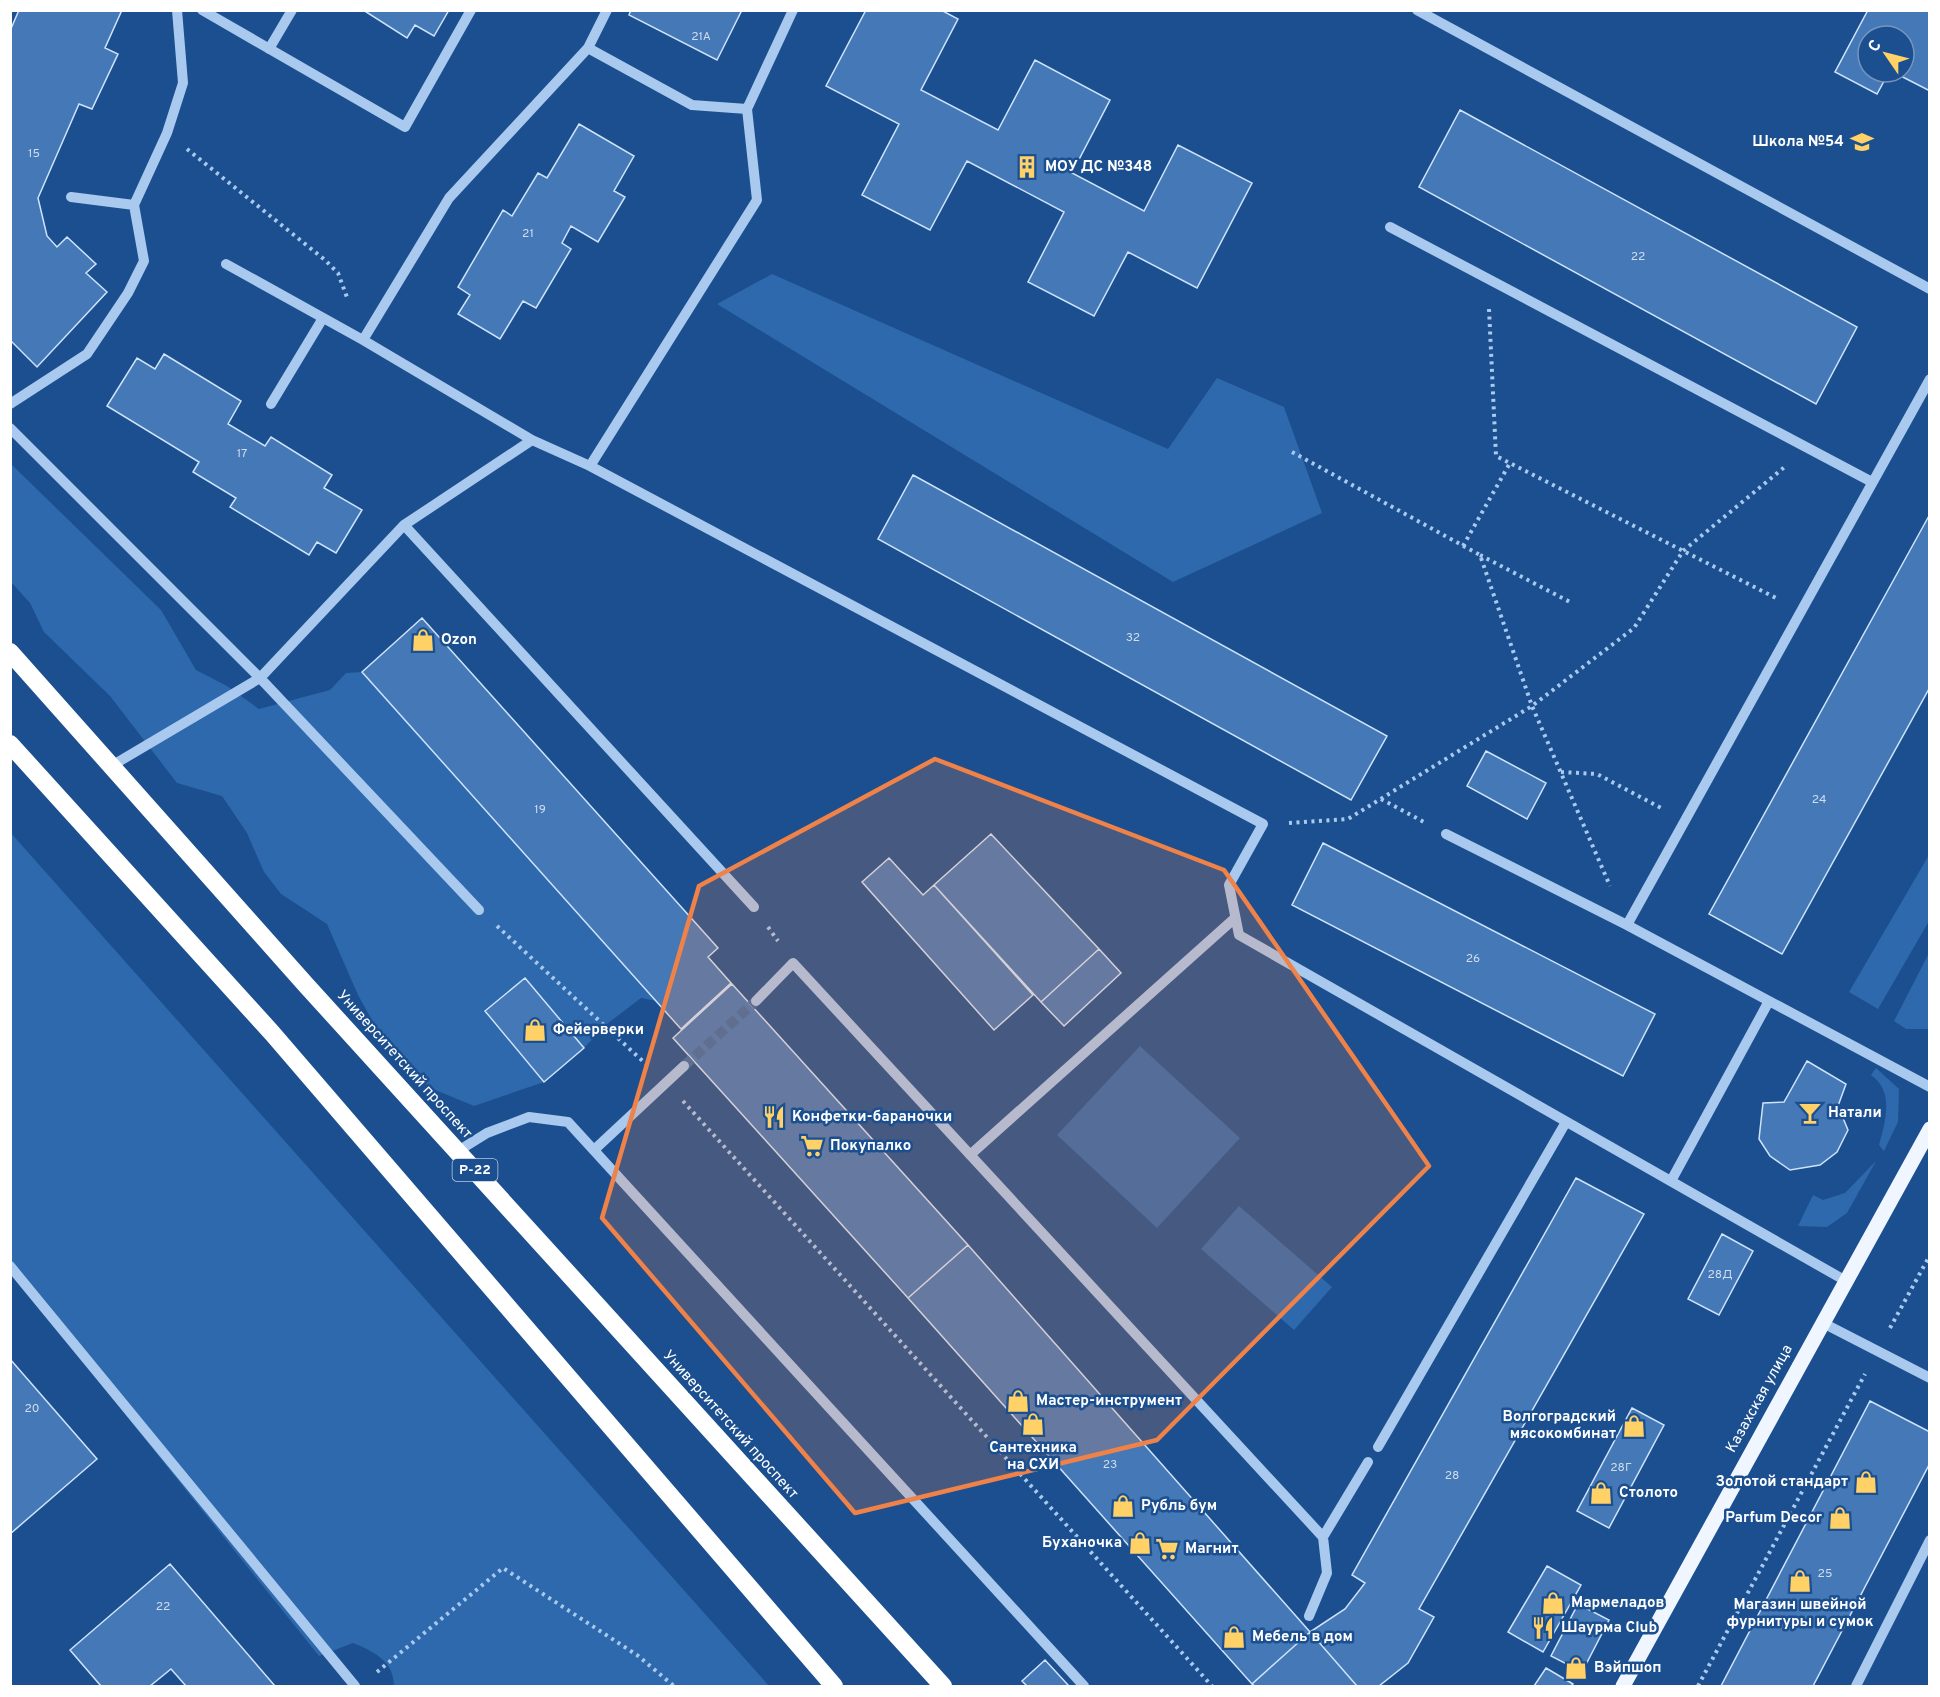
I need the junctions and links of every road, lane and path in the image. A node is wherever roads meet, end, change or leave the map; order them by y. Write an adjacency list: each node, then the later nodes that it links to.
1 (177, 10): 13 (street)
2 (202, 10): 9 (street)
3 (292, 10): 9 (street)
4 (471, 10): 9 (street)
5 (607, 10): 8 (street)
6 (793, 10): 10 (street)
7 (1417, 10): 18 (street)
8 (588, 48): 10 (street); 20 (street)
9 (269, 49)
10 (747, 109): 29 (street)
11 (178, 142): 16 (path)
12 (72, 197): 13 (street)
13 (134, 205): 22 (street)
14 (1390, 227): 17 (street)
15 (226, 264): 19 (street)
16 (338, 273)
17 (1487, 278): 26 (street); 28 (path)
18 (1929, 289)
19 (323, 318): 20 (street); 23 (street)
20 (363, 340): 25 (street)
21 (1929, 379): 30 (street)
22 (10, 404)
23 (271, 404)
24 (10, 428): 38 (street)
25 (532, 440): 29 (street); 31 (street)
26 (1808, 448): 30 (street); 33 (path)
27 (1292, 452): 32 (path)
28 (1510, 463): 32 (path); 33 (path)
29 (590, 466): 45 (street)
30 (1872, 482): 36 (street)
31 (404, 525): 38 (street); 47 (street)
32 (1463, 546): 34 (path)
33 (1683, 552): 36 (path); 39 (path)
34 (1480, 555): 35 (path); 39 (path)
35 (1570, 602)
36 (1801, 611): 44 (street)
37 (10, 651): 41 (highway, Университетский проспект / Р-22)
38 (260, 678): 41 (street); 48 (street)
39 (1532, 706): 42 (path); 43 (path)
40 (10, 744): 77 (highway)
41 (113, 765): 60 (highway, Университетский проспект / Р-22)
42 (1561, 772): 44 (path); 50 (path)
43 (1381, 799): 45 (path); 46 (path)
44 (1685, 821): 50 (street)
45 (1263, 824): 49 (street)
46 (1446, 834): 50 (street)
47 (754, 907): 51 (path)
48 (479, 910): 55 (path)
49 (1235, 918): 57 (street); 61 (street)
50 (1627, 925): 53 (street)
51 (793, 963): 52 (street); 61 (street)
52 (756, 1001)
53 (1769, 1001): 56 (street); 62 (street)
54 (684, 1066): 55 (street)
55 (666, 1082): 59 (street); 80 (path)
56 (1929, 1087)
57 (1566, 1122): 62 (street); 69 (street)
58 (1929, 1129): 65 (main road, Казахская улица)
59 (594, 1150): 60 (street); 79 (street)
60 (458, 1151): 78 (highway, Университетский проспект / Р-22)
61 (970, 1155): 71 (street)
62 (1671, 1181): 65 (street)
63 (1929, 1255): 67 (path)
64 (10, 1266): 75 (street)
65 (1846, 1281): 66 (main road, Казахская улица)
66 (1823, 1323): 67 (street); 81 (main road, Казахская улица)
67 (1878, 1351): 68 (street); 82 (path)
68 (1929, 1378)
69 (1378, 1447)
70 (1368, 1462): 71 (street)
71 (1323, 1537): 73 (street)
72 (1929, 1540): 83 (street)
73 (1309, 1616)
74 (368, 1679): 76 (path)
75 (355, 1686)
76 (674, 1686)
77 (834, 1686)
78 (943, 1686)
79 (1084, 1686)
80 (1212, 1686)
81 (1623, 1686)
82 (1698, 1686)
83 (1856, 1686)

